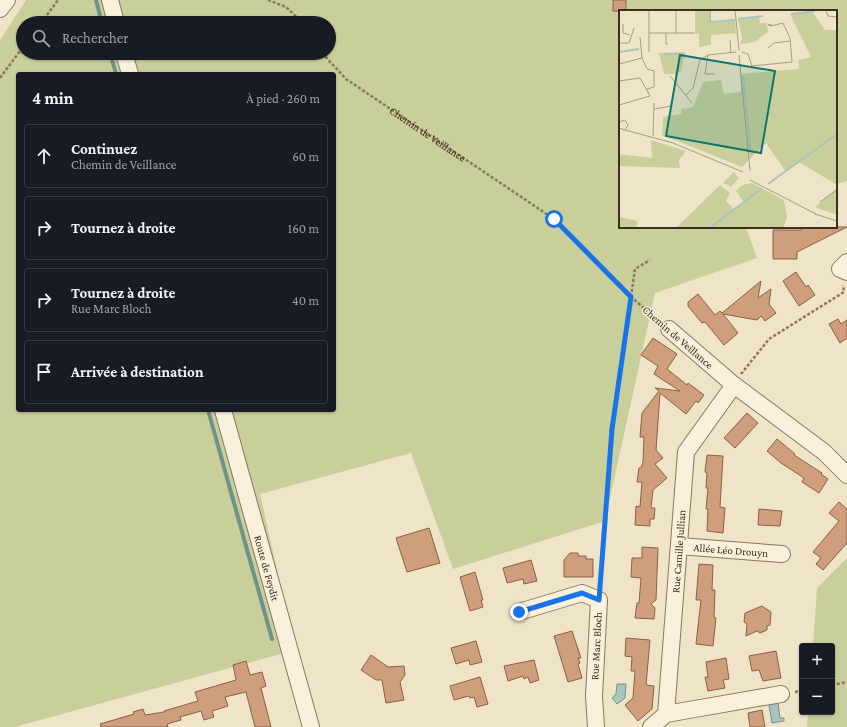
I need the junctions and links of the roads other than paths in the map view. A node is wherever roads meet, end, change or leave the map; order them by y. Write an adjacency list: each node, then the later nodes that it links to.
1 (7, 0): 3 (street)
2 (110, 0): 4 (street)
3 (0, 9)
4 (114, 16)
5 (126, 60): 6 (street)
6 (129, 72)
7 (669, 329): 8 (street, Chemin de Veillance)
8 (734, 385): 10 (street, Chemin de Veillance); 11 (street, Rue Camille Jullian)
9 (224, 412): 16 (street, Route de Feydit)
10 (847, 475)
11 (679, 546): 12 (street, Allée Léo Drouyn); 15 (street, Rue Camille Jullian)
12 (782, 554)
13 (519, 612): 17 (street, Rue Marc Bloch)
14 (782, 694): 15 (street)
15 (666, 714): 18 (street)
16 (311, 727)
17 (596, 727)
18 (651, 727)

